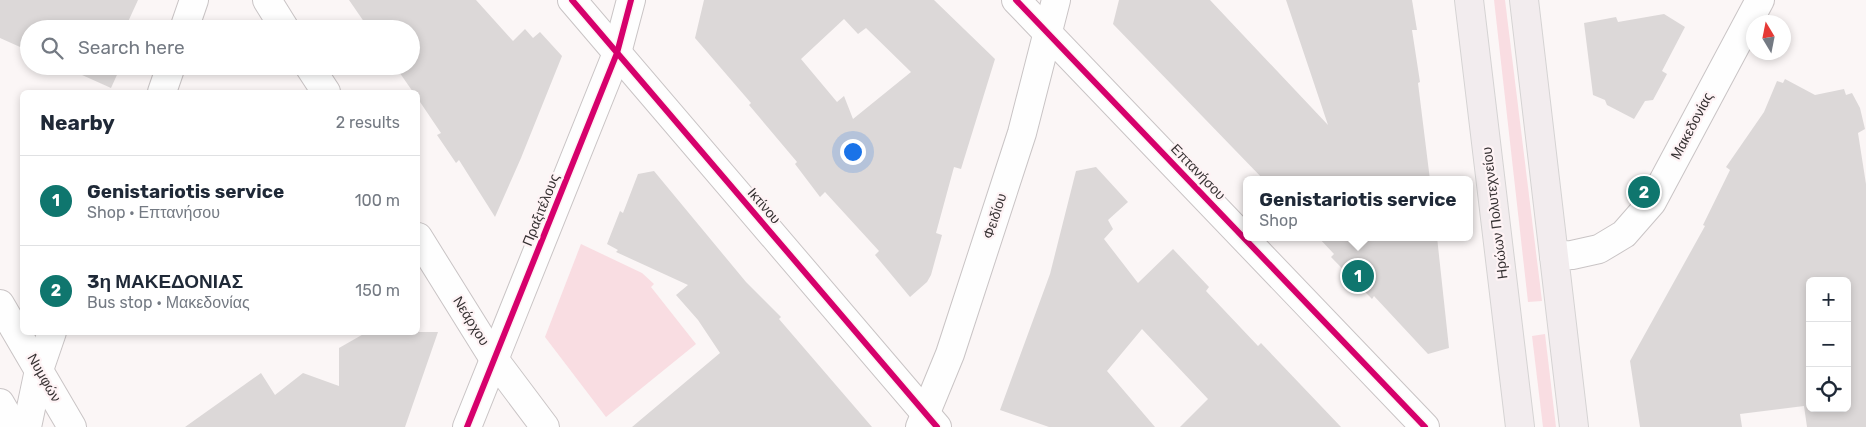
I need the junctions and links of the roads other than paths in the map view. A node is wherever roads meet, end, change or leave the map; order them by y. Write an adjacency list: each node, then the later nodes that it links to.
1 (194, 0): 10 (street)
2 (267, 0): 11 (street)
3 (572, 0): 13 (street, Ικτίνου)
4 (631, 0): 13 (street, Πραξιτέλους)
5 (1016, 0): 12 (street, Επτανήσου)
6 (1056, 0): 12 (street, Φειδίου)
7 (1469, 0): 34 (main road, Ηρώων Πολυτεχνείου)
8 (1524, 0): 21 (main road)
9 (1760, 0): 21 (street, Μακεδονίας)
10 (187, 20)
11 (280, 20)
12 (1048, 33): 18 (street, Επτανήσου); 27 (street, Φειδίου)
13 (617, 53): 24 (street, Πραξιτέλους); 27 (street, Ικτίνου)
14 (168, 75): 16 (street)
15 (315, 75): 17 (street)
16 (163, 90)
17 (325, 90)
18 (1243, 237)
19 (420, 241): 24 (street, Νεάρχου)
20 (1247, 241): 33 (street, Επτανήσου)
21 (1554, 256): 35 (main road)
22 (0, 304): 25 (street, Νυμφών)
23 (51, 335): 25 (street)
24 (494, 359): 31 (street, Πραξιτέλους); 32 (street, Νεάρχου)
25 (39, 370): 29 (street); 30 (street, Νυμφών)
26 (0, 403): 28 (street)
27 (928, 423)
28 (14, 427)
29 (27, 427)
30 (72, 427)
31 (467, 427)
32 (545, 427)
33 (1425, 427)
34 (1520, 427)
35 (1574, 427)

